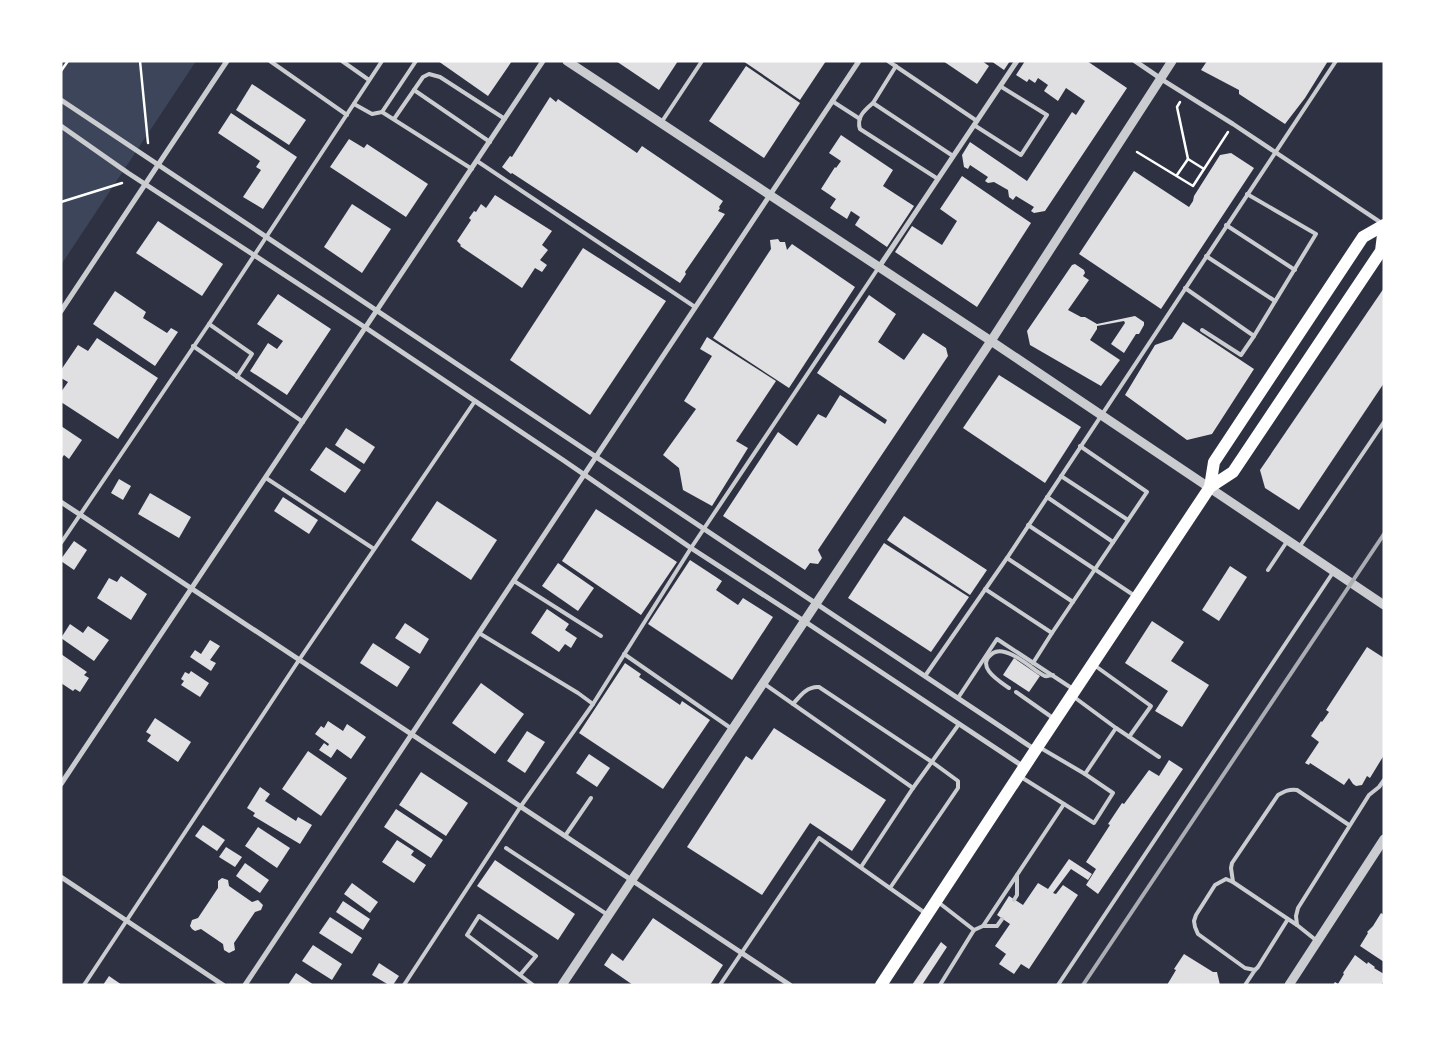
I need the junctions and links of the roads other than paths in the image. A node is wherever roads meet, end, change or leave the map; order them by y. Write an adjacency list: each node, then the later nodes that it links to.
1 (226, 61): 36 (street)
2 (270, 61): 25 (lane)
3 (342, 61): 17 (lane)
4 (382, 61): 17 (lane)
5 (416, 61): 24 (lane)
6 (543, 61): 27 (street)
7 (567, 61): 29 (street)
8 (702, 61): 29 (lane)
9 (859, 61): 21 (street)
10 (888, 61): 15 (lane)
11 (1017, 61): 18 (street)
12 (1135, 61): 16 (street)
13 (1172, 61): 16 (street)
14 (1336, 61): 33 (lane)
15 (896, 66): 22 (lane); 30 (lane)
16 (1160, 78): 33 (street); 58 (street)
17 (369, 80): 23 (lane)
18 (1000, 86): 30 (street); 30 (lane)
19 (414, 90): 26 (lane); 27 (lane); 32 (lane)
20 (61, 100): 36 (street)
21 (832, 101): 28 (lane); 41 (street)
22 (873, 103): 28 (lane); 34 (lane)
23 (354, 104): 24 (lane); 25 (lane)
24 (382, 112): 26 (lane)
25 (347, 115): 44 (lane)
26 (394, 119): 37 (lane)
27 (505, 119): 32 (street)
28 (860, 119): 38 (lane)
29 (661, 123): 41 (street)
30 (975, 123): 34 (street)
31 (61, 126): 39 (street)
32 (490, 142): 35 (street)
33 (1274, 152): 40 (lane); 43 (street)
34 (953, 156): 38 (street)
35 (477, 161): 37 (street); 51 (lane)
36 (158, 164): 39 (street); 44 (street)
37 (472, 169): 53 (street)
38 (938, 180): 47 (street)
39 (145, 184): 45 (street); 52 (street)
40 (1246, 194): 42 (lane); 48 (lane)
41 (770, 195): 47 (street); 51 (street)
42 (1226, 225): 46 (lane); 48 (lane)
43 (1384, 225): 70 (main road); 70 (main road)
44 (267, 236): 45 (lane); 53 (street)
45 (254, 256): 54 (lane); 55 (street)
46 (1206, 256): 49 (lane); 50 (lane)
47 (879, 267): 58 (street); 76 (lane)
48 (1295, 270): 50 (lane)
49 (1185, 288): 57 (lane); 62 (lane)
50 (1275, 301): 57 (lane)
51 (696, 307): 66 (street)
52 (61, 311)
53 (377, 311): 55 (street); 66 (street)
54 (209, 324): 59 (lane); 60 (lane)
55 (366, 328): 61 (street); 63 (street)
56 (1202, 330): 57 (lane)
57 (1254, 336)
58 (991, 341): 62 (street); 92 (street)
59 (193, 346): 60 (lane); 73 (lane)
60 (237, 377): 63 (lane)
61 (475, 401): 67 (street); 82 (lane)
62 (1101, 414): 65 (lane); 70 (street)
63 (303, 422): 69 (street)
64 (1384, 422): 80 (lane)
65 (1080, 446): 68 (lane); 74 (lane)
66 (596, 457): 67 (street); 76 (street)
67 (584, 475): 81 (street); 87 (street)
68 (1061, 476): 71 (lane); 74 (lane)
69 (266, 478): 82 (lane); 88 (street)
70 (1210, 487): 77 (street); 90 (main road)
71 (1047, 497): 75 (lane); 78 (lane)
72 (61, 502): 73 (street)
73 (80, 515): 79 (lane); 88 (street)
74 (1128, 520): 78 (lane)
75 (1028, 526): 83 (lane); 84 (lane)
76 (704, 529): 81 (lane); 92 (street)
77 (1288, 540): 80 (street); 85 (lane)
78 (1113, 542): 84 (lane)
79 (61, 543)
80 (1299, 547): 86 (street)
81 (691, 548): 94 (street); 98 (lane)
82 (374, 549): 99 (lane)
83 (1007, 558): 89 (lane); 91 (lane)
84 (1094, 570): 90 (lane); 91 (lane)
85 (1268, 570)
86 (1334, 571): 93 (street); 162 (lane)
87 (514, 581): 95 (street); 97 (lane)
88 (192, 589): 99 (street); 123 (street)
89 (985, 589): 96 (lane); 103 (lane)
90 (1136, 598): 101 (main road)
91 (1073, 602): 96 (lane)
92 (816, 603): 94 (street); 103 (street)
93 (1384, 605)
94 (804, 621): 104 (street); 112 (street)
95 (479, 633): 109 (lane); 115 (street)
96 (1052, 633): 100 (lane)
97 (601, 636)
98 (624, 654): 109 (lane); 114 (lane)
99 (299, 660): 115 (street); 144 (lane)
100 (1034, 663): 102 (lane); 108 (lane)
101 (1092, 664): 107 (main road); 116 (lane)
102 (1053, 675): 105 (lane); 107 (lane)
103 (925, 676): 108 (street)
104 (763, 683): 110 (lane); 114 (street)
105 (1009, 688)
106 (1016, 692): 111 (lane)
107 (1073, 693): 111 (main road); 113 (lane)
108 (958, 698): 117 (street)
109 (593, 704): 127 (lane)
110 (793, 704): 119 (lane); 124 (lane)
111 (1055, 719): 117 (main road)
112 (959, 724): 119 (lane); 120 (street)
113 (1116, 728): 116 (lane); 121 (lane)
114 (732, 729): 135 (street)
115 (411, 735): 127 (street); 154 (street)
116 (1129, 737): 118 (lane)
117 (1036, 748): 120 (main road); 121 (lane)
118 (1159, 757)
119 (932, 762): 124 (lane); 137 (lane)
120 (1021, 771): 126 (lane); 139 (main road)
121 (1085, 774): 126 (lane)
122 (1384, 780): 128 (lane)
123 (61, 784)
124 (913, 788): 132 (lane)
125 (591, 798): 129 (lane)
126 (1064, 804): 133 (lane)
127 (521, 806): 129 (street); 155 (lane)
128 (1349, 826): 136 (lane); 145 (lane)
129 (565, 836): 135 (street)
130 (1384, 839): 148 (street)
131 (506, 848): 141 (lane)
132 (861, 867): 137 (lane); 149 (lane)
133 (1018, 874): 138 (lane); 146 (lane)
134 (61, 877): 144 (street)
135 (631, 880): 141 (street); 149 (street)
136 (1232, 882): 143 (lane); 150 (lane)
137 (890, 888): 140 (lane)
138 (1014, 900)
139 (937, 901): 140 (main road); 147 (lane)
140 (927, 914): 160 (main road)
141 (608, 916): 157 (street)
142 (1002, 919): 146 (lane)
143 (1288, 919): 145 (lane); 150 (lane)
144 (126, 920): 152 (lane); 153 (street)
145 (1297, 925): 148 (lane)
146 (983, 926): 147 (lane)
147 (974, 930): 161 (lane)
148 (1318, 942): 164 (street)
149 (741, 953): 158 (lane); 159 (street)
150 (1255, 970): 163 (lane)
151 (520, 975): 151 (lane); 156 (lane)
152 (84, 985)
153 (223, 985)
154 (245, 985)
155 (404, 985)
156 (532, 985)
157 (562, 985)
158 (720, 985)
159 (790, 985)
160 (881, 985)
161 (940, 985)
162 (1058, 985)
163 (1245, 985)
164 (1289, 985)

